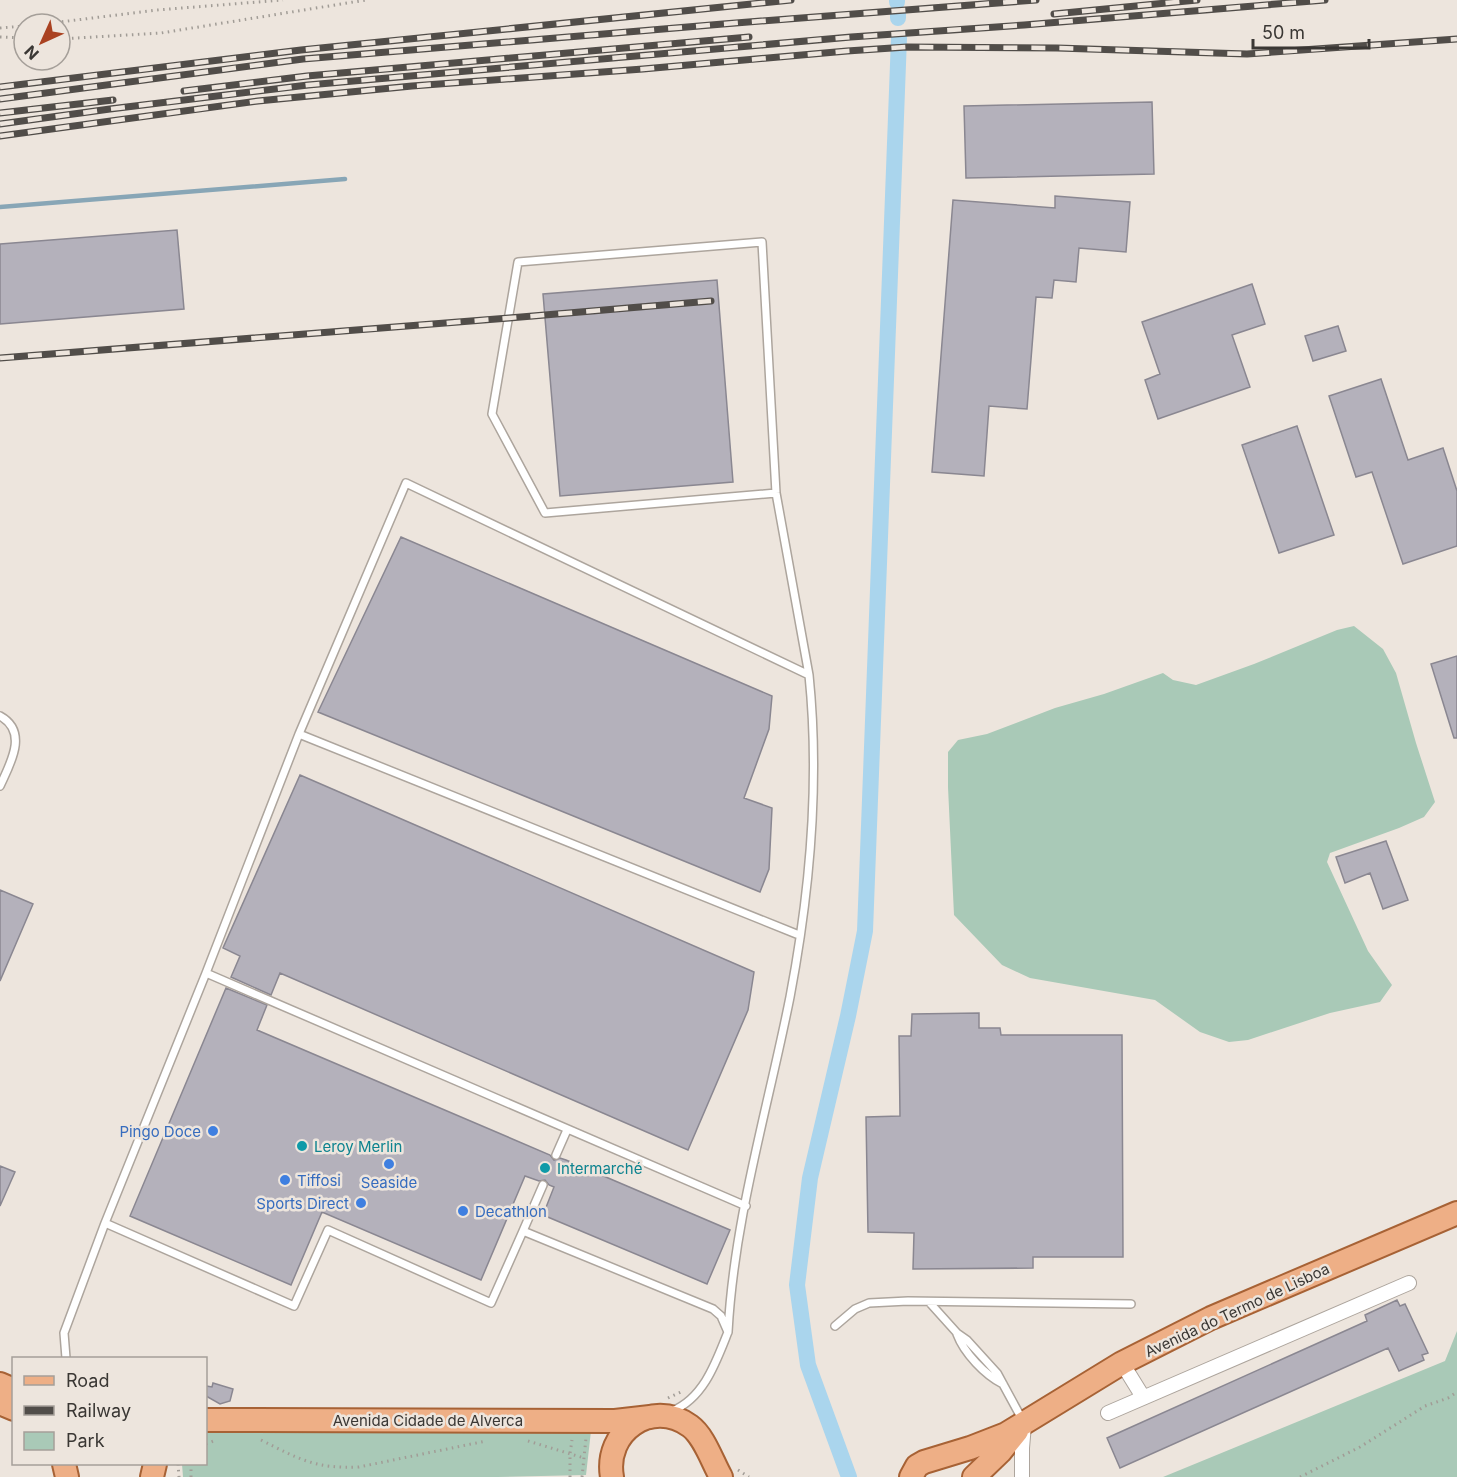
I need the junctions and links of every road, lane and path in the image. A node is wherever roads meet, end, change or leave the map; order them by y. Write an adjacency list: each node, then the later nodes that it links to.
1 (283, 0): 3 (path)
2 (366, 0): 4 (path)
3 (72, 21)
4 (72, 38)
5 (776, 493): 5 (lane); 6 (lane)
6 (809, 675): 8 (lane); 10 (lane)
7 (0, 716): 9 (lane)
8 (299, 734): 10 (lane); 11 (lane)
9 (0, 786)
10 (799, 934): 15 (lane)
11 (206, 974): 12 (lane); 17 (lane)
12 (567, 1130): 13 (lane); 15 (lane)
13 (556, 1155)
14 (543, 1185): 18 (lane)
15 (746, 1206): 23 (lane)
16 (1457, 1212): 25 (main road, Avenida do Termo de Lisboa)
17 (105, 1223): 18 (lane); 24 (lane)
18 (523, 1231): 23 (lane)
19 (1409, 1283): 27 (street)
20 (930, 1303): 21 (lane); 22 (lane); 32 (lane)
21 (1131, 1304)
22 (835, 1326)
23 (728, 1332): 29 (lane)
24 (66, 1357)
25 (1122, 1363): 27 (street); 32 (main road, Avenida do Termo de Lisboa)
26 (1457, 1392): 47 (path)
27 (1143, 1397): 28 (street)
28 (1108, 1413)
29 (656, 1417): 31 (main road, Avenida Cidade de Alverca); 40 (main road); 42 (main road)
30 (207, 1420): 31 (main road, Avenida Cidade de Alverca)
31 (576, 1420): 38 (path)
32 (1024, 1423): 44 (main road, Avenida do Termo de Lisboa); 45 (main road, Avenida do Termo de Lisboa); 46 (street)
33 (222, 1438): 37 (path)
34 (253, 1438): 35 (path)
35 (493, 1440)
36 (520, 1440): 38 (path)
37 (207, 1444)
38 (570, 1454): 39 (path); 41 (path)
39 (584, 1458)
40 (709, 1466): 43 (main road)
41 (570, 1477)
42 (612, 1477)
43 (721, 1477)
44 (910, 1477)
45 (974, 1477)
46 (1022, 1477)
47 (1300, 1477)

